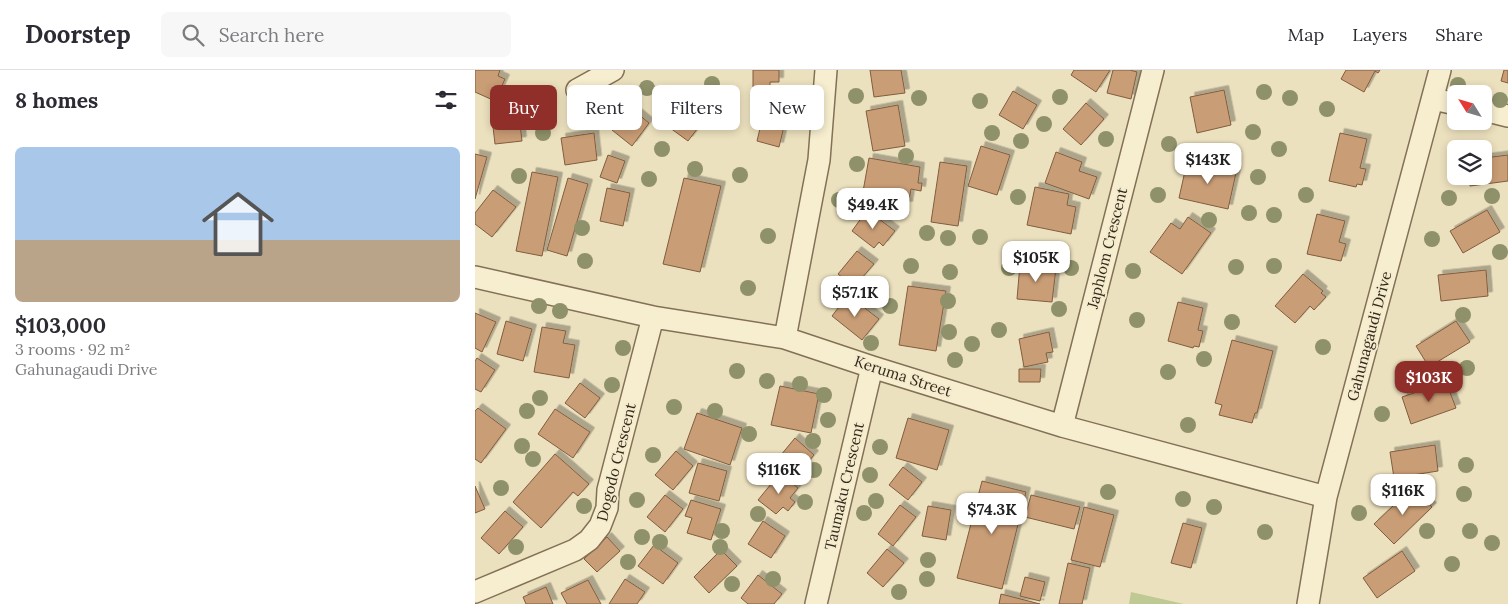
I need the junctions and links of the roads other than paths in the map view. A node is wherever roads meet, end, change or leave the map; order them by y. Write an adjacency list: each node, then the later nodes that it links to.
1 (613, 70): 5 (street)
2 (826, 70): 12 (street)
3 (1153, 70): 14 (street, Japhlom Crescent)
4 (1440, 70): 6 (street, Gahunagaudi Drive)
5 (586, 85)
6 (1433, 98): 7 (street); 15 (street, Gahunagaudi Drive)
7 (1447, 102)
8 (1493, 112): 9 (street)
9 (1508, 116)
10 (475, 277): 11 (street, Keruma Street)
11 (653, 317): 12 (street, Keruma Street); 16 (street, Dogodo Crescent)
12 (785, 338): 13 (street, Keruma Street)
13 (872, 367): 14 (street, Keruma Street); 17 (street, Taumaku Crescent)
14 (1062, 426): 15 (street, Keruma Street)
15 (1326, 497): 18 (street, Gahunagaudi Drive)
16 (475, 592)
17 (816, 604)
18 (1308, 604)

